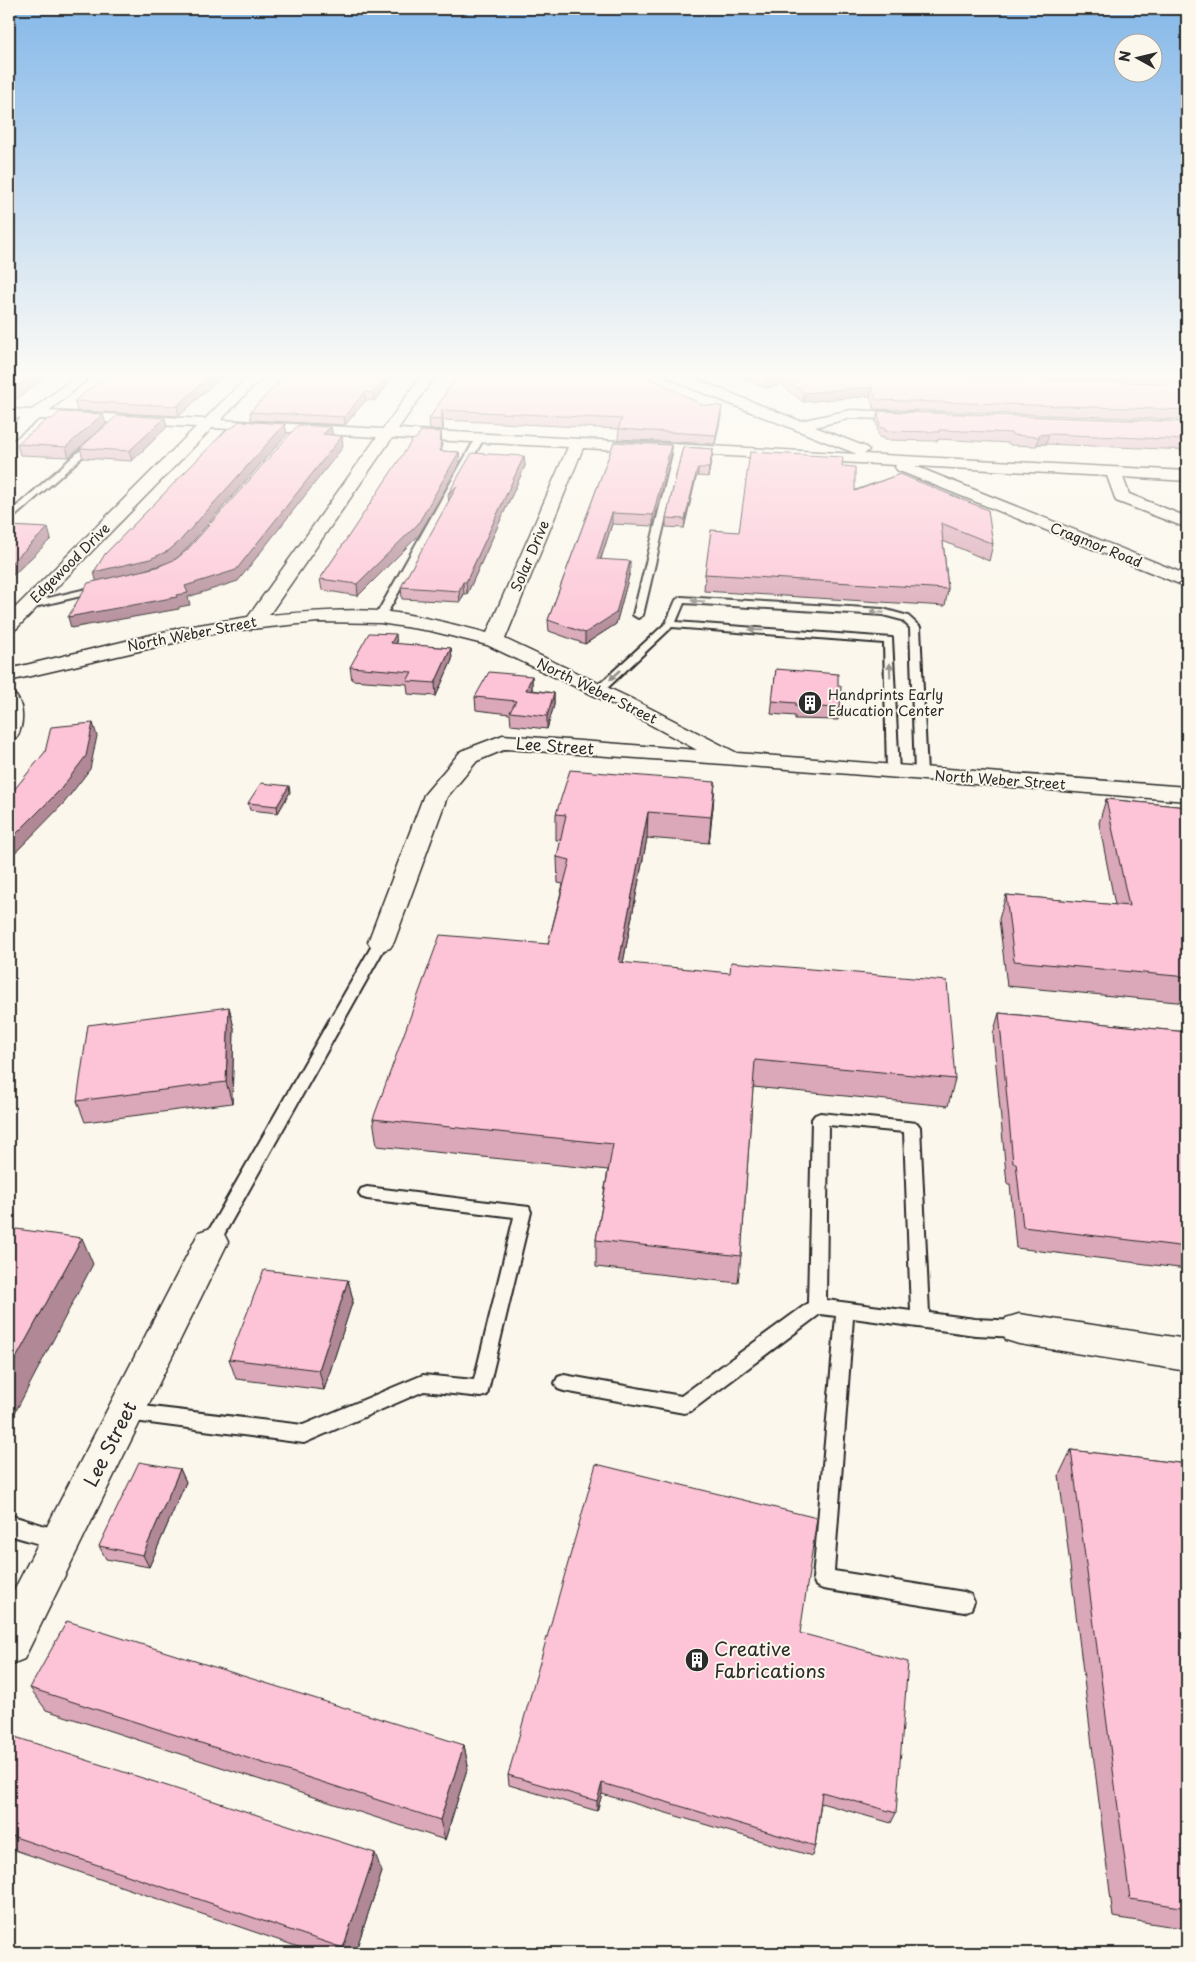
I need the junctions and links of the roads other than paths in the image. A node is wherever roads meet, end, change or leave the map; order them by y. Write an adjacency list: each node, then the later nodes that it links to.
1 (69, 465): 11 (lane)
2 (167, 465): 17 (street, Edgewood Drive)
3 (366, 465): 20 (street)
4 (465, 465): 19 (lane)
5 (569, 465): 23 (street, Solar Drive)
6 (674, 465): 18 (lane)
7 (898, 465): 14 (street, Cragmor Road)
8 (982, 465): 9 (street)
9 (1113, 472): 10 (street); 12 (street)
10 (1187, 476)
11 (9, 517)
12 (1187, 523)
13 (1182, 563): 14 (street)
14 (1163, 572): 15 (street, Cragmor Road)
15 (1187, 581)
16 (111, 586): 17 (lane)
17 (26, 606): 22 (street, Edgewood Drive)
18 (638, 614)
19 (380, 617): 20 (street, North Weber Street); 23 (street, North Weber Street)
20 (255, 621): 24 (street, North Weber Street)
21 (670, 624): 25 (lane, one-way to 25); 29 (lane, one-way to 21); 30 (lane, one-way to 21)
22 (9, 625)
23 (494, 641): 25 (street, North Weber Street)
24 (9, 676)
25 (598, 690): 28 (street, North Weber Street)
26 (9, 700): 27 (street)
27 (9, 732)
28 (732, 759): 29 (street, North Weber Street); 32 (street, Lee Street)
29 (893, 772): 30 (street, North Weber Street)
30 (920, 774): 31 (street, North Weber Street)
31 (1187, 794)
32 (381, 942): 34 (lane)
33 (367, 1193): 41 (lane)
34 (211, 1242): 41 (street, Lee Street)
35 (816, 1306): 36 (lane); 37 (lane); 40 (lane)
36 (845, 1309): 37 (lane); 44 (lane)
37 (920, 1319): 38 (lane)
38 (1019, 1329): 39 (street)
39 (1187, 1355)
40 (564, 1383)
41 (126, 1412): 43 (street, Lee Street)
42 (9, 1525): 43 (lane)
43 (61, 1540): 45 (street, Lee Street)
44 (964, 1602)
45 (9, 1644)

